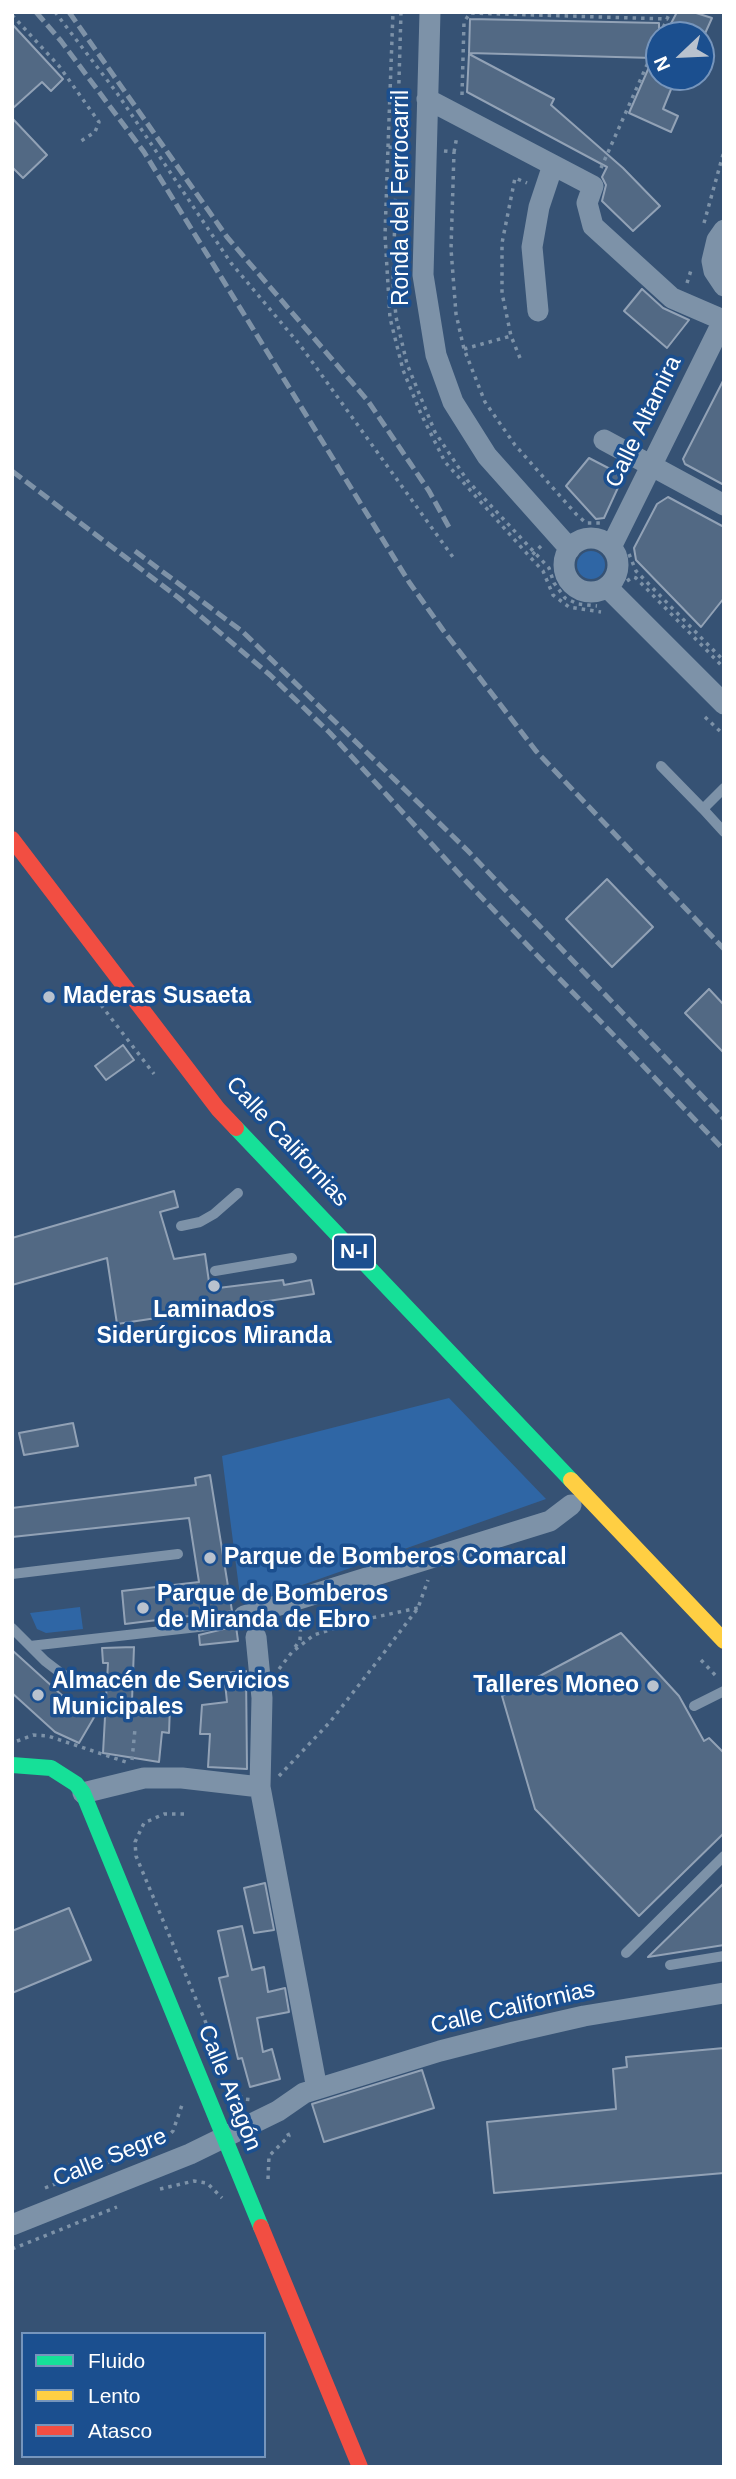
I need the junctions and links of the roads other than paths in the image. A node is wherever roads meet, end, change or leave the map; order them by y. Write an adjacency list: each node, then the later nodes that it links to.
1 (430, 12): 2 (street, Ronda del Ferrocarril)
2 (427, 99): 3 (street); 11 (street, Ronda del Ferrocarril)
3 (553, 165): 6 (street); 7 (street)
4 (724, 230): 5 (street)
5 (724, 286)
6 (538, 310)
7 (724, 320): 9 (street, Calle Altamira)
8 (604, 440): 9 (street)
9 (652, 467): 10 (street); 12 (street, Calle Altamira)
10 (724, 505)
11 (562, 541): 12 (street); 13 (street)
12 (620, 542): 13 (street)
13 (607, 587): 14 (street)
14 (724, 704)
15 (661, 766): 17 (lane)
16 (724, 788): 17 (lane)
17 (703, 809): 18 (lane)
18 (724, 832)
19 (12, 839): 28 (main road, Calle Californias / N-I)
20 (12, 865): 21 (main road)
21 (71, 944)
22 (191, 1101): 27 (main road, Calle Californias / N-I)
23 (238, 1193): 24 (lane)
24 (181, 1226)
25 (292, 1258): 26 (lane)
26 (215, 1271)
27 (440, 1367)
28 (574, 1503): 32 (street); 36 (main road, Calle Californias / N-I)
29 (600, 1534): 36 (main road, Calle Californias / N-I)
30 (178, 1554): 31 (lane)
31 (12, 1574)
32 (244, 1616): 35 (lane)
33 (12, 1628): 35 (lane)
34 (256, 1637): 41 (street)
35 (30, 1646): 37 (lane)
36 (719, 1647)
37 (89, 1683)
38 (724, 1691): 39 (lane)
39 (694, 1706)
40 (16, 1764): 42 (main road, Calle Aragón)
41 (260, 1785): 42 (street); 48 (street)
42 (83, 1793): 49 (main road, Calle Aragón)
43 (724, 1856): 44 (lane)
44 (626, 1953)
45 (724, 1956): 46 (lane)
46 (670, 1965)
47 (724, 1993): 48 (street, Calle Californias)
48 (317, 2089): 49 (street, Calle Californias)
49 (225, 2137): 50 (street, Calle Segre); 51 (main road, Calle Aragón)
50 (12, 2225)
51 (360, 2467)

